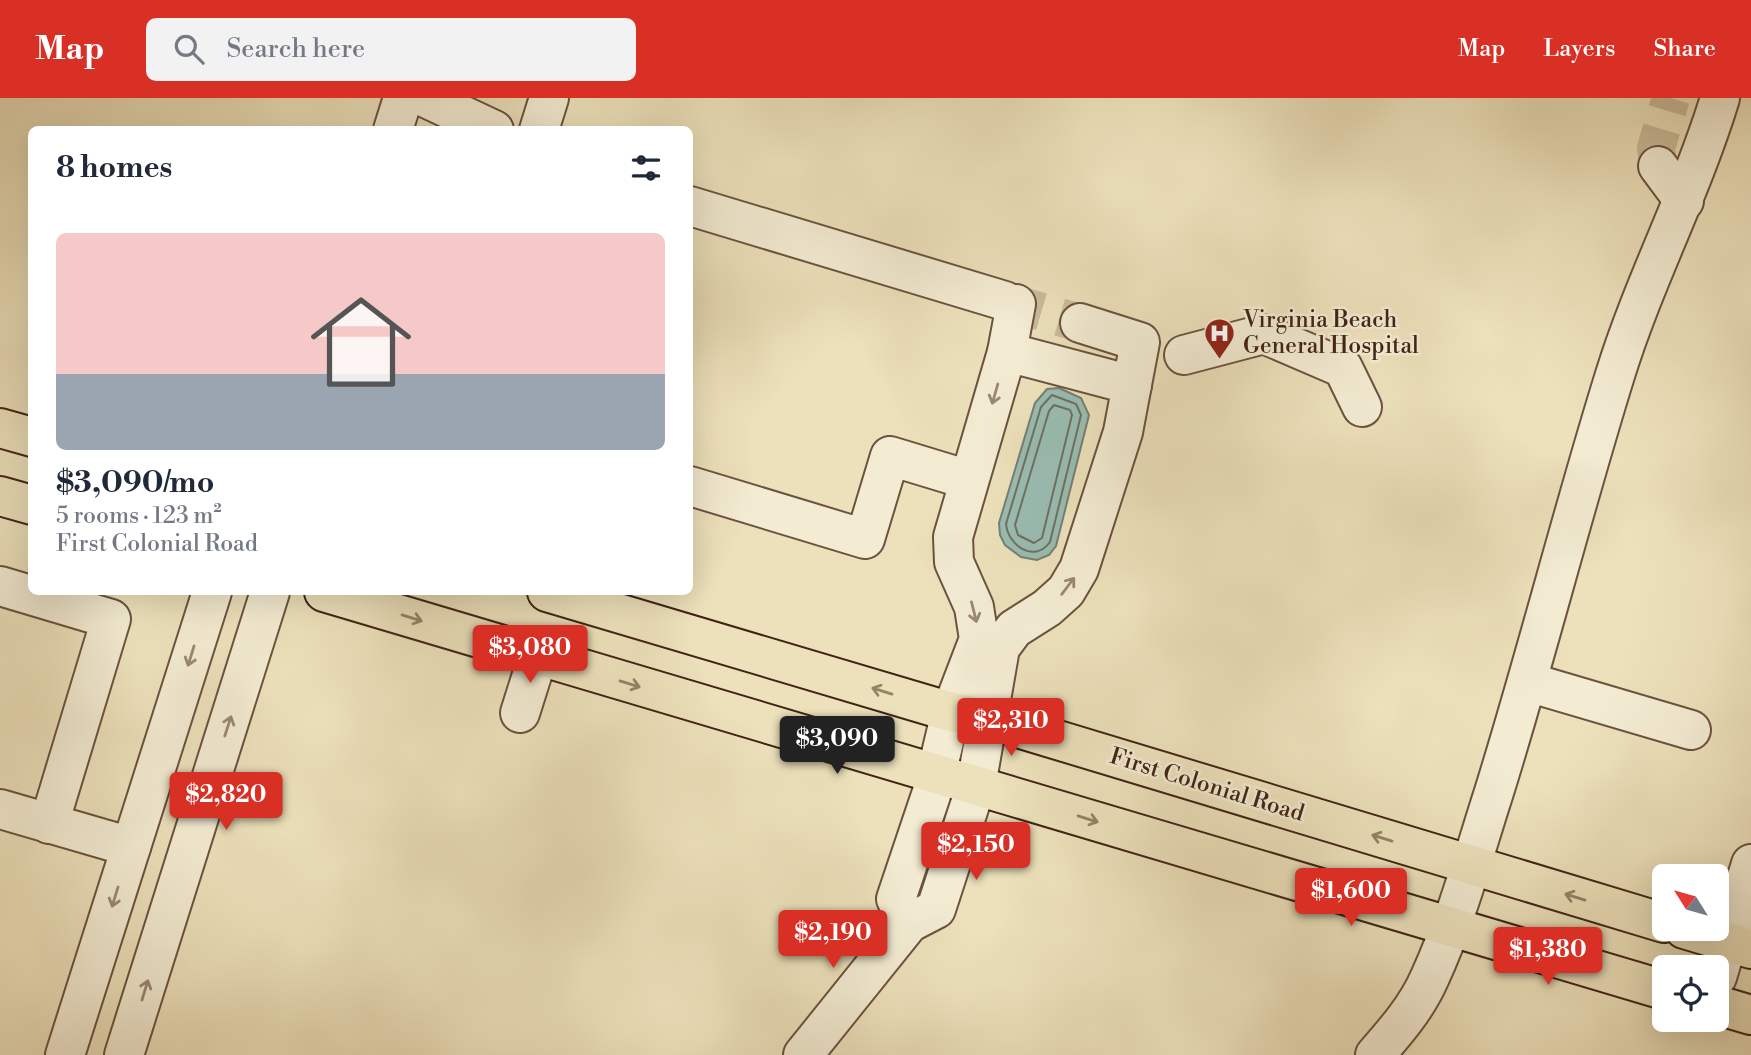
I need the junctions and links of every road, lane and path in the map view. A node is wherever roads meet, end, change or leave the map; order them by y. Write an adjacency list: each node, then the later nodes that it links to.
1 (403, 98): 5 (street)
2 (426, 98): 6 (street)
3 (549, 98): 7 (street)
4 (1720, 98): 9 (street)
5 (394, 126)
6 (486, 126)
7 (540, 126)
8 (1657, 166): 9 (street)
9 (1684, 201): 32 (street)
10 (693, 207): 12 (street)
11 (1080, 323): 14 (street)
12 (1007, 352): 14 (street); 18 (street, one-way to 18)
13 (1184, 355): 15 (street)
14 (1132, 385): 35 (street, one-way to 14)
15 (1362, 407)
16 (0, 428): 17 (main road)
17 (28, 436)
18 (970, 480): 19 (street); 33 (street, one-way to 33)
19 (693, 487)
20 (0, 496): 21 (main road)
21 (28, 504)
22 (0, 586): 23 (street)
23 (28, 594)
24 (30, 595): 40 (street)
25 (211, 595): 41 (street, one-way to 41)
26 (269, 595): 53 (street, one-way to 26)
27 (334, 595): 31 (main road, one-way to 31)
28 (557, 595): 30 (main road, First Colonial Road)
29 (618, 595): 30 (main road)
30 (666, 627): 33 (main road, First Colonial Road, one-way to 30)
31 (538, 656): 34 (street); 37 (main road, one-way to 37)
32 (1528, 682): 36 (street); 43 (street)
33 (951, 712): 35 (main road, First Colonial Road); 37 (street)
34 (520, 713)
35 (988, 719): 38 (street); 43 (main road, First Colonial Road, one-way to 35)
36 (1691, 730)
37 (936, 774): 38 (main road); 45 (street)
38 (976, 786): 45 (street); 46 (main road, one-way to 46)
39 (0, 809): 40 (street)
40 (49, 824): 41 (street)
41 (131, 847): 52 (street, one-way to 52)
42 (1751, 864): 48 (street)
43 (1471, 865): 44 (main road, First Colonial Road, one-way to 43); 46 (street)
44 (1652, 919)
45 (909, 923): 54 (street)
46 (1449, 926): 49 (main road); 55 (street)
47 (1707, 942): 48 (main road)
48 (1732, 956)
49 (1652, 986)
50 (1729, 1009): 51 (main road)
51 (1751, 1015)
52 (65, 1055)
53 (124, 1055)
54 (803, 1055)
55 (1375, 1055)

